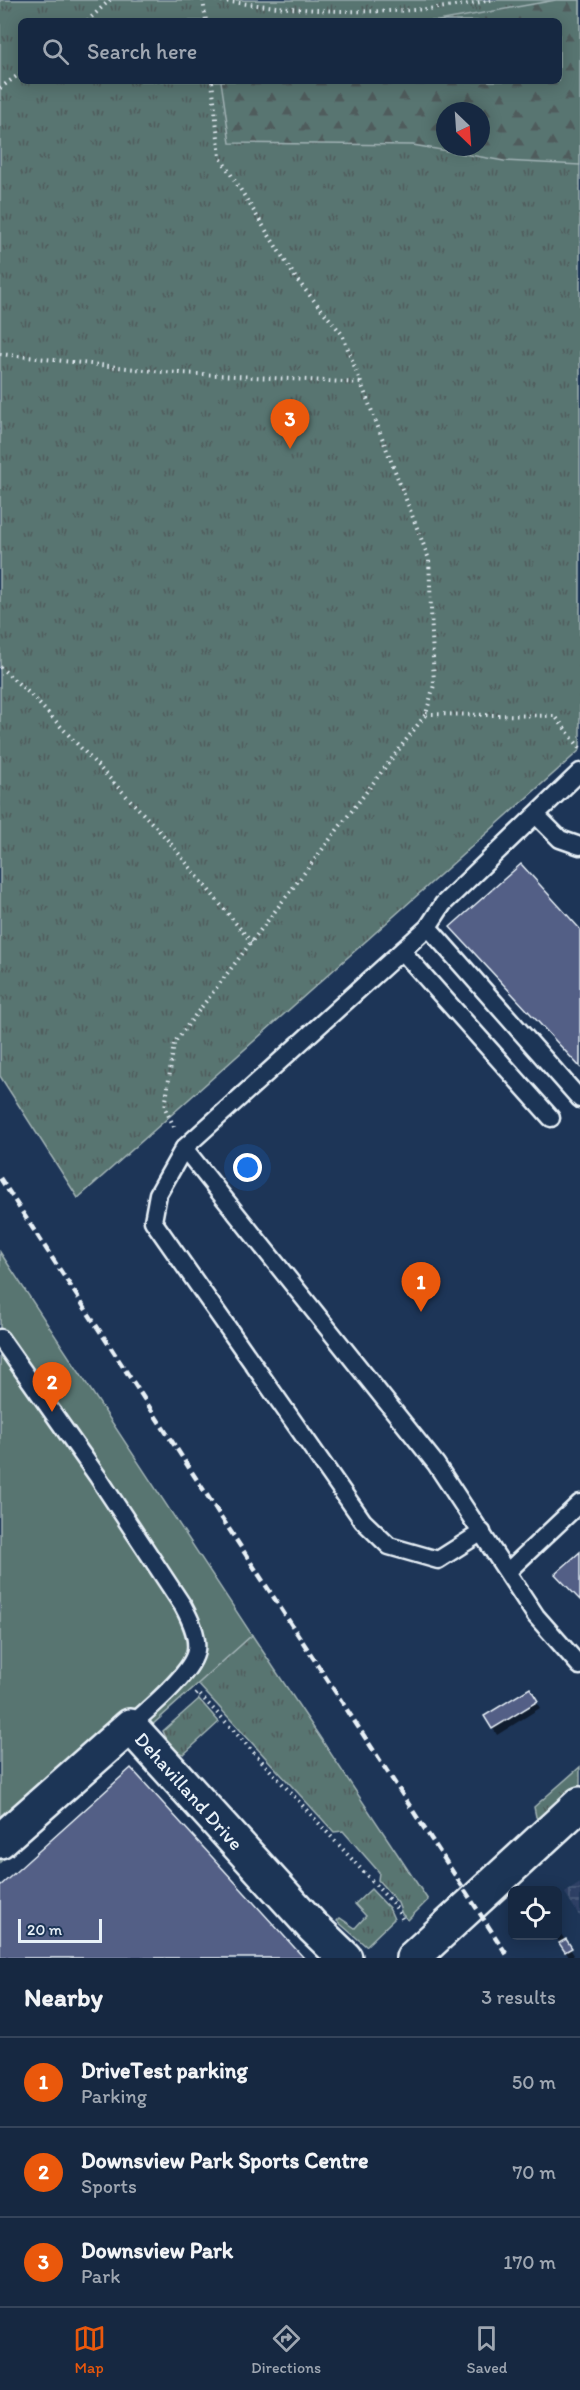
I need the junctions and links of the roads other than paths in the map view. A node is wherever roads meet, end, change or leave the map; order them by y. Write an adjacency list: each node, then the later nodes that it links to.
1 (580, 772): 2 (lane)
2 (536, 815): 3 (lane); 4 (lane)
3 (580, 846)
4 (428, 927): 5 (lane); 6 (lane)
5 (402, 951): 7 (lane); 8 (lane)
6 (580, 1099)
7 (551, 1118)
8 (184, 1148): 11 (lane); 11 (lane)
9 (0, 1338): 14 (lane)
10 (580, 1503): 12 (lane)
11 (482, 1532): 12 (lane)
12 (508, 1570): 13 (lane)
13 (580, 1666)
14 (130, 1726): 16 (street, Dehavilland Drive); 17 (street, Dehavilland Drive)
15 (580, 1804): 18 (street)
16 (12, 1830)
17 (345, 1958)
18 (413, 1958)

